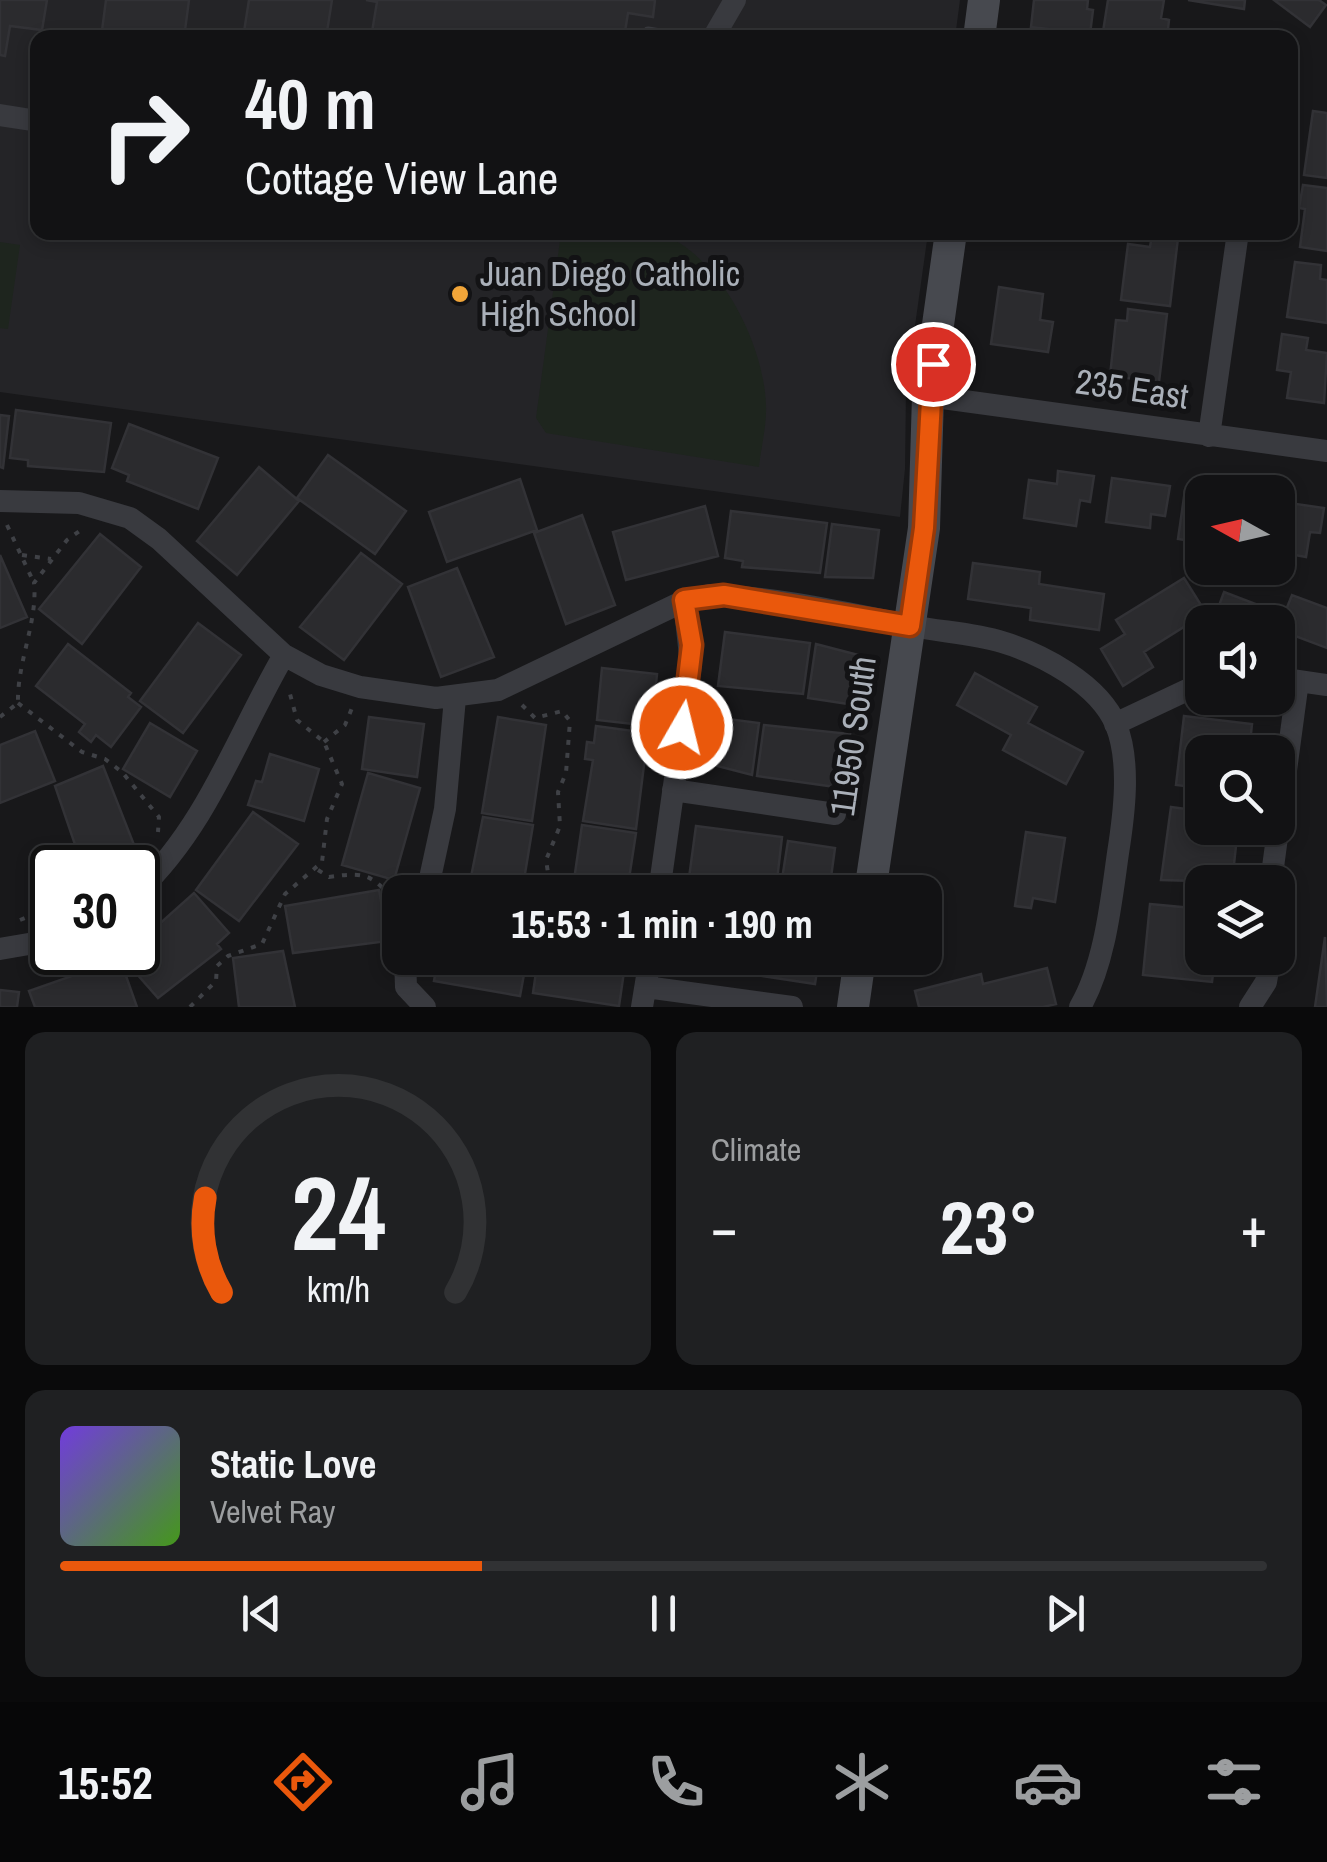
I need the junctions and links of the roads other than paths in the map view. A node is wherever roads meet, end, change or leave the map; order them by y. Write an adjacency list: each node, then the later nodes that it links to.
1 (735, 0): 3 (street)
2 (984, 0): 4 (street)
3 (718, 30)
4 (979, 30)
5 (0, 116): 6 (street)
6 (30, 120)
7 (950, 240): 9 (street, 11950 South)
8 (1237, 240): 10 (street)
9 (928, 396): 10 (street, 235 East); 14 (street, 11950 South)
10 (1209, 436): 11 (street, 235 East)
11 (1327, 452)
12 (0, 501): 15 (street)
13 (684, 600): 14 (street); 19 (street); 22 (street)
14 (910, 626): 21 (street); 28 (street, 11950 South)
15 (284, 654): 19 (street); 25 (street)
16 (1295, 680): 17 (street)
17 (1327, 684)
18 (1185, 691): 21 (street)
19 (455, 698): 26 (street)
20 (1285, 715): 24 (street)
21 (1116, 724): 38 (street)
22 (673, 790): 23 (street); 27 (street)
23 (834, 814)
24 (1272, 865)
25 (160, 869)
26 (431, 875)
27 (661, 875)
28 (873, 875)
29 (5, 939): 30 (street)
30 (30, 940)
31 (406, 975): 35 (street)
32 (858, 975): 37 (street)
33 (1267, 975): 39 (street)
34 (644, 997): 36 (street)
35 (425, 1007)
36 (792, 1007)
37 (853, 1007)
38 (1080, 1007)
39 (1250, 1007)

